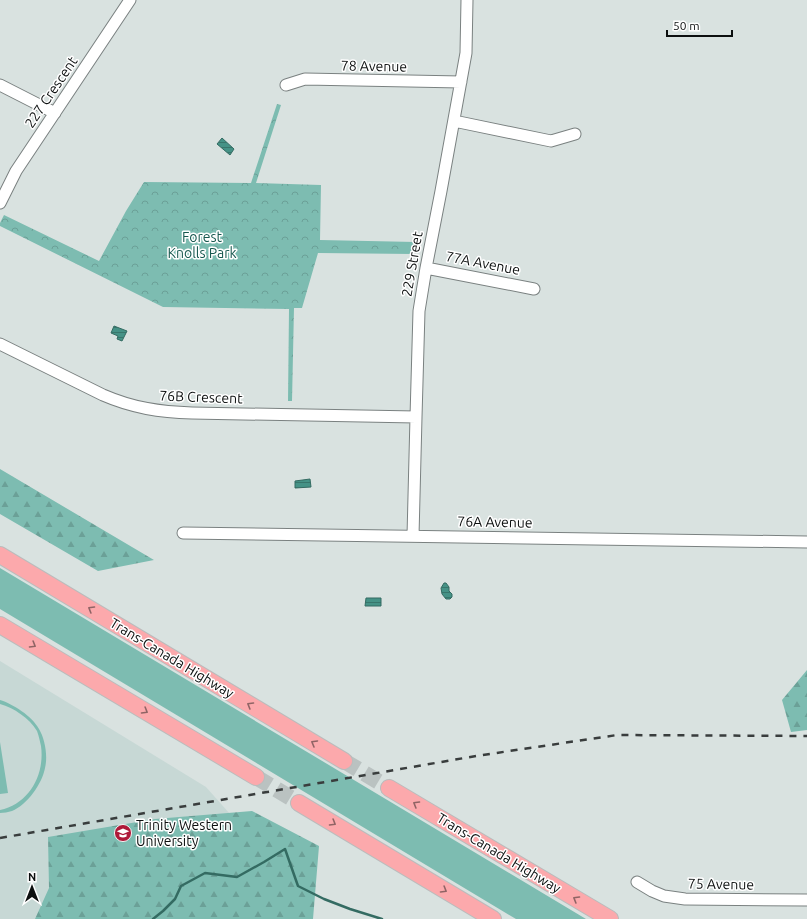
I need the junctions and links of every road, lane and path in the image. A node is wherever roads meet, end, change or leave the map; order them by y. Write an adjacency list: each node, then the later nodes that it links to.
1 (130, 0): 6 (street, 227 Crescent)
2 (467, 0): 3 (street, 229 Street)
3 (461, 82): 5 (street, 78 Avenue); 7 (street, 229 Street)
4 (0, 85): 6 (street)
5 (286, 85)
6 (55, 113): 9 (street, 227 Crescent)
7 (454, 122): 8 (street); 10 (street, 229 Street)
8 (575, 134)
9 (0, 203)
10 (426, 268): 11 (street, 77A Avenue); 13 (street, 229 Street)
11 (534, 289)
12 (0, 344): 13 (street, 76B Crescent)
13 (416, 417): 15 (street, 229 Street)
14 (183, 533): 15 (street, 76A Avenue)
15 (413, 536): 16 (street, 76A Avenue)
16 (807, 542)
17 (0, 555): 19 (highway, Trans-Canada Highway, one-way to 17)
18 (0, 625): 20 (highway, one-way to 20)
19 (344, 761)
20 (256, 777)
21 (389, 788): 26 (highway, Trans-Canada Highway, one-way to 21)
22 (299, 803): 25 (highway, one-way to 25)
23 (637, 882): 24 (street, 75 Avenue)
24 (807, 900)
25 (493, 919)
26 (610, 919)

